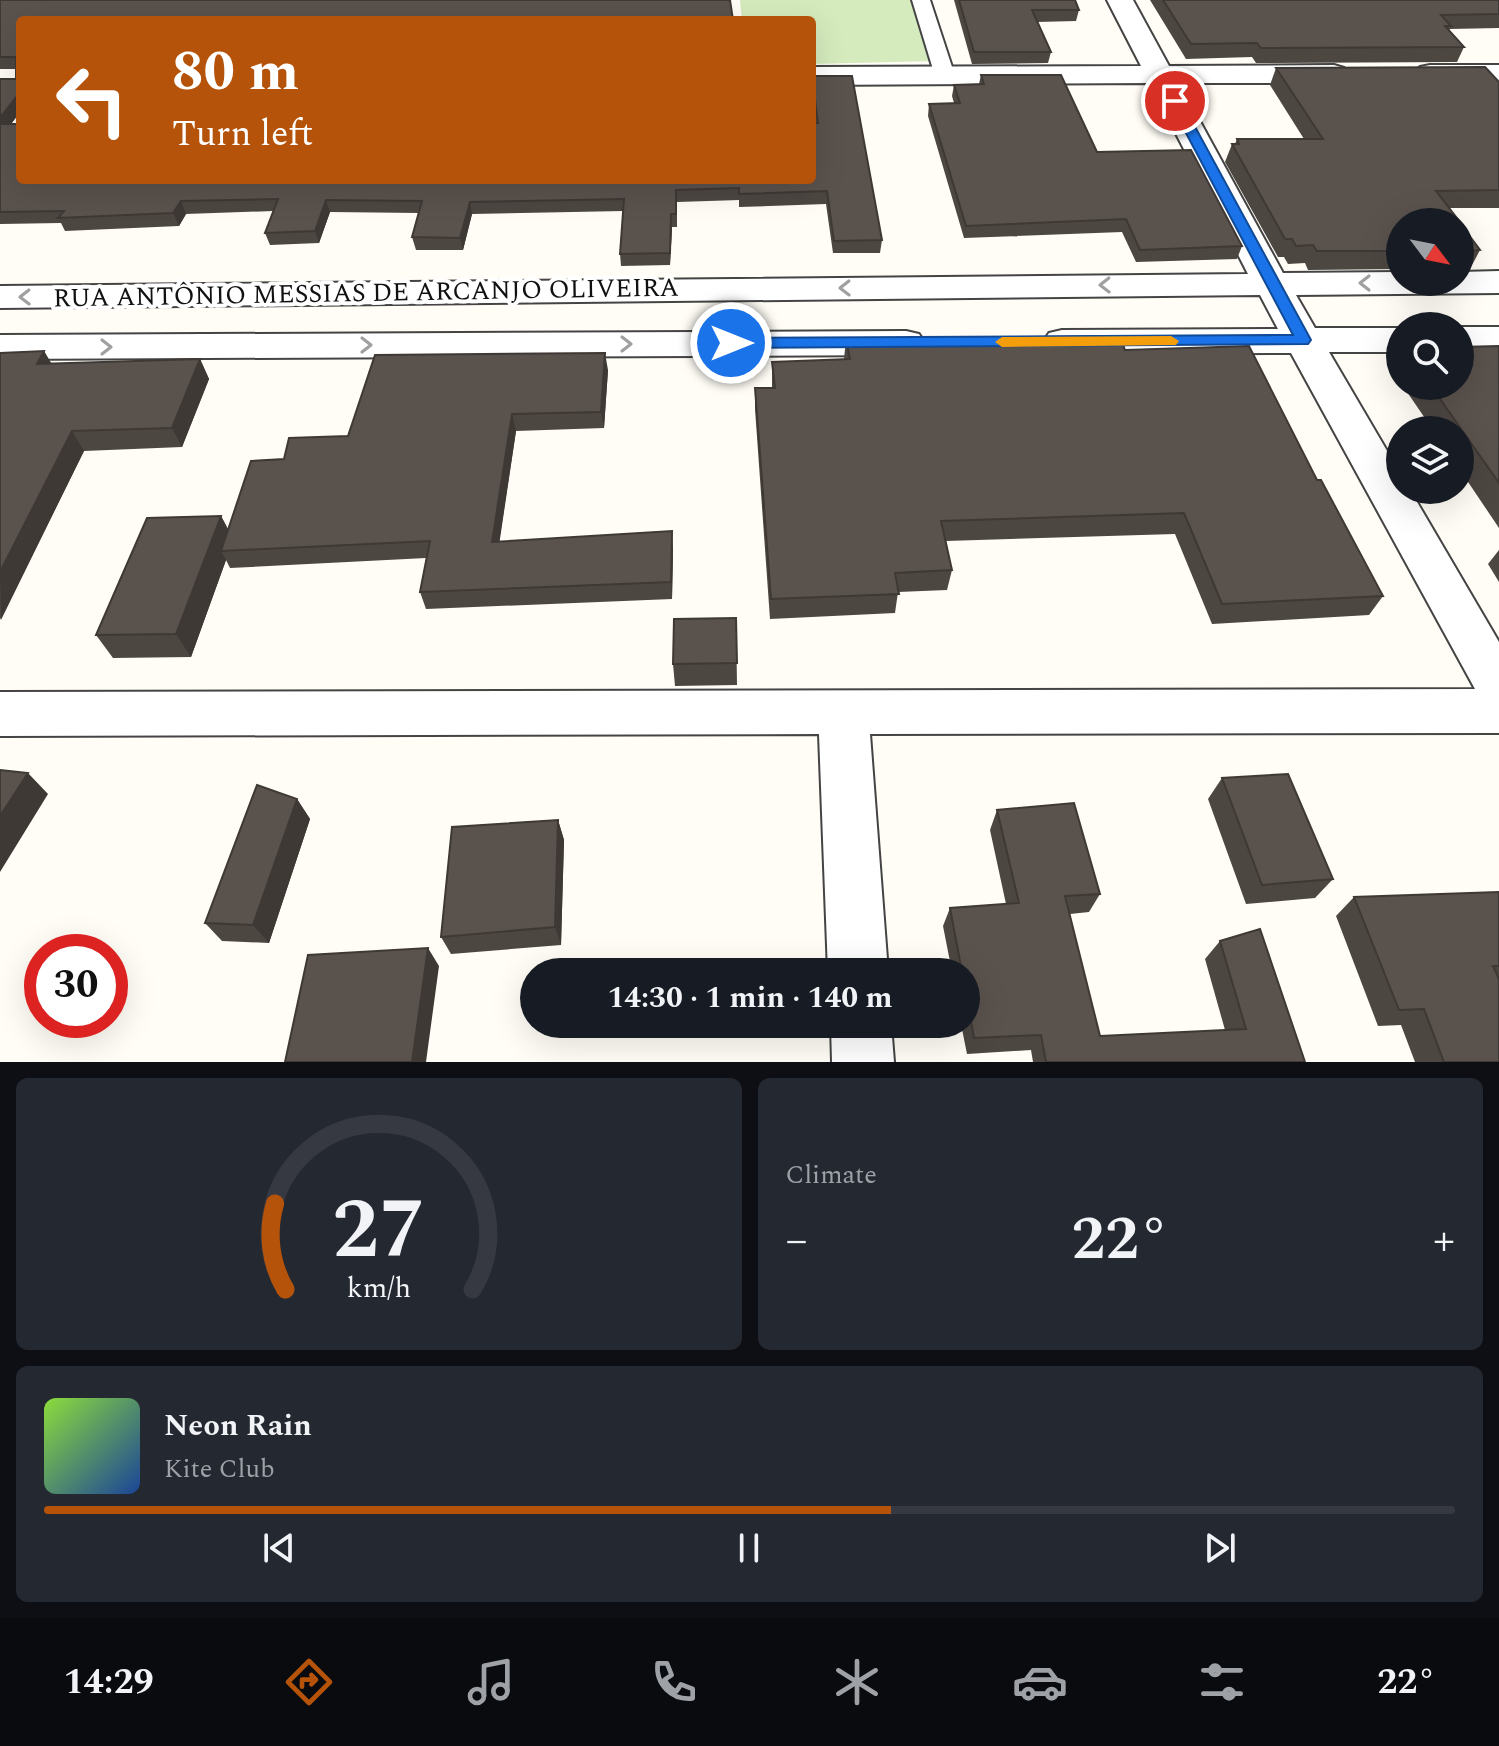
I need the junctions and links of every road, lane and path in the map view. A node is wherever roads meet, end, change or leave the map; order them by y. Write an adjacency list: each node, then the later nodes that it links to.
1 (921, 0): 8 (lane)
2 (1120, 0): 6 (street)
3 (1361, 73): 6 (street)
4 (1407, 73): 5 (street)
5 (1499, 73)
6 (1161, 75): 8 (street); 10 (street)
7 (816, 76): 8 (street)
8 (945, 76)
9 (1499, 282): 10 (street, RUA ANTÔNIO MESSIAS DE ARCANJO OLIVEIRA, one-way to 10)
10 (1271, 283): 11 (street, RUA ANTÔNIO MESSIAS DE ARCANJO OLIVEIRA, one-way to 11); 14 (street)
11 (0, 297)
12 (1474, 339): 13 (street)
13 (1499, 339)
14 (1303, 340): 15 (street); 17 (street); 19 (street)
15 (1386, 340)
16 (938, 342): 18 (street, RUA ANTÔNIO MESSIAS DE ARCANJO OLIVEIRA, one-way to 16)
17 (1033, 342)
18 (0, 347)
19 (1499, 686)
20 (1499, 711): 22 (street)
21 (0, 714): 22 (street)
22 (843, 714): 23 (street)
23 (857, 958)
24 (862, 1038): 25 (street)
25 (863, 1062)

